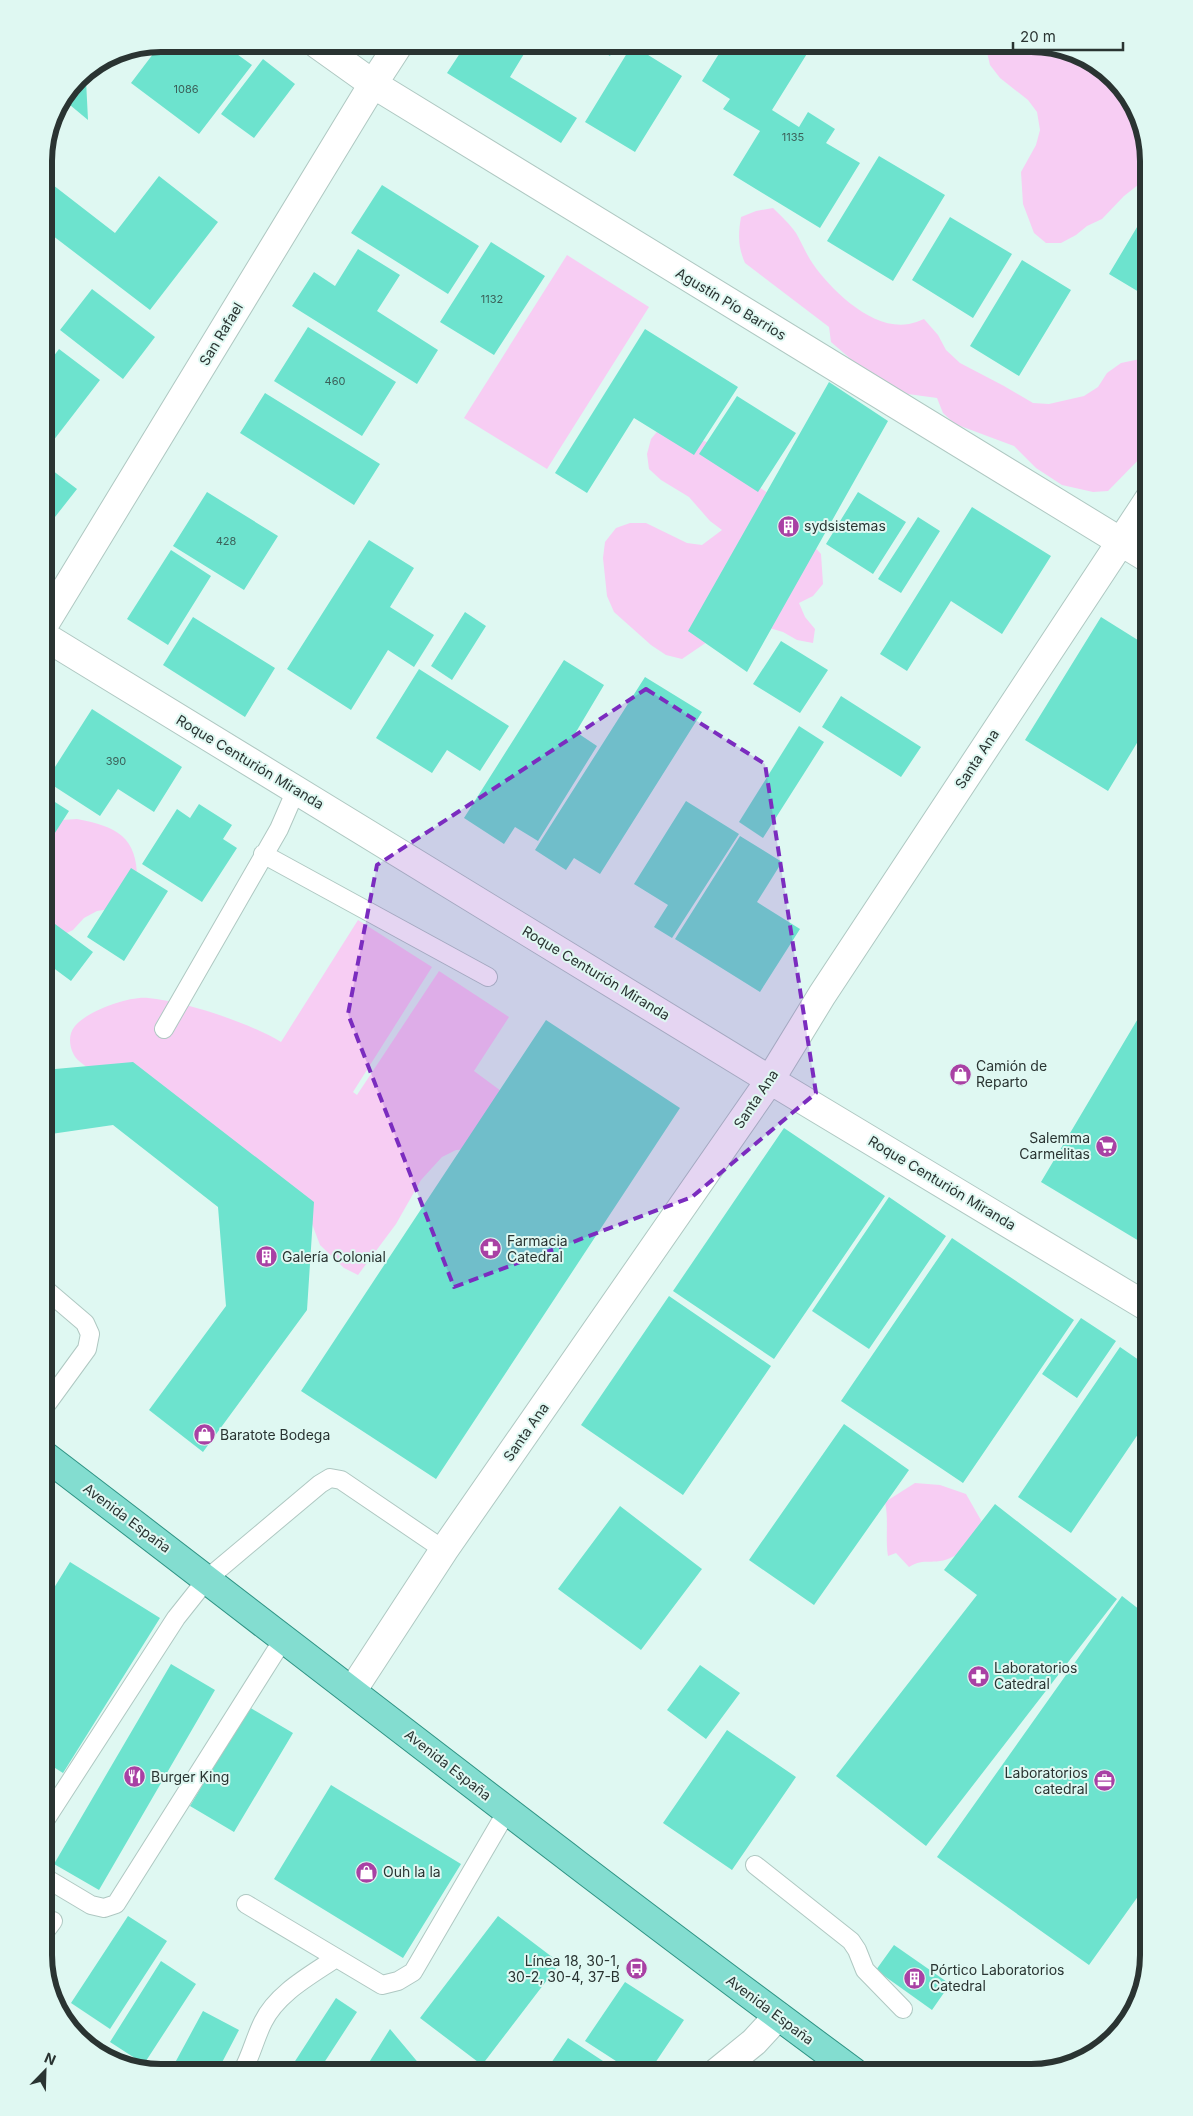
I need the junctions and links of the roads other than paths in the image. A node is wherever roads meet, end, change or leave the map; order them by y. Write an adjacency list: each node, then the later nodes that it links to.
1 (330, 53): 3 (street, Agustín Pío Barrios)
2 (393, 53): 3 (street, San Rafael)
3 (373, 84): 5 (street, Agustín Pío Barrios); 7 (street, San Rafael)
4 (1140, 513): 5 (street, Santa Ana)
5 (1121, 542): 6 (street, Agustín Pío Barrios); 13 (street, Santa Ana)
6 (1140, 554)
7 (53, 610)
8 (53, 642): 9 (street, Roque Centurión Miranda)
9 (296, 790): 10 (lane); 13 (street, Roque Centurión Miranda)
10 (263, 854): 11 (lane); 12 (lane)
11 (488, 977)
12 (164, 1029)
13 (770, 1080): 15 (street, Roque Centurión Miranda); 18 (street, Santa Ana)
14 (53, 1296): 16 (lane)
15 (1140, 1303)
16 (53, 1396)
17 (53, 1462): 19 (main road, Avenida España)
18 (444, 1550): 19 (lane); 21 (street, Santa Ana)
19 (207, 1579): 20 (main road, Avenida España); 22 (lane)
20 (284, 1638): 21 (main road, Avenida España); 25 (lane)
21 (352, 1691): 23 (main road, Avenida España)
22 (53, 1808)
23 (507, 1811): 27 (lane); 29 (main road, Avenida España)
24 (755, 1865): 28 (lane)
25 (53, 1882)
26 (246, 1904): 27 (lane)
27 (336, 1958): 30 (lane)
28 (903, 2009)
29 (778, 2016): 31 (street); 32 (main road, Avenida España)
30 (246, 2063)
31 (727, 2064)
32 (843, 2064)

